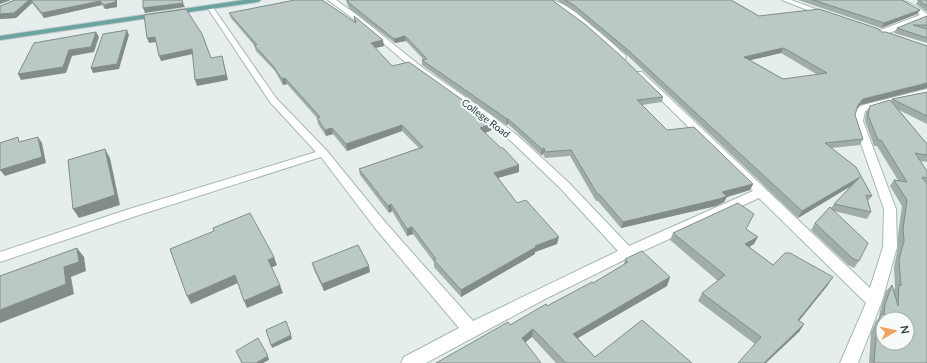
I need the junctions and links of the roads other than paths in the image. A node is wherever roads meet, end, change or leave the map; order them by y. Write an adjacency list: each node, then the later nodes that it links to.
1 (258, 0): 7 (main road)
2 (332, 0): 16 (street, College Road)
3 (551, 0): 15 (street)
4 (786, 0): 9 (street)
5 (900, 1): 6 (street); 8 (street)
6 (920, 2)
7 (212, 4): 10 (main road); 12 (main road); 14 (street)
8 (926, 17): 11 (street)
9 (837, 18)
10 (0, 32)
11 (894, 37)
12 (0, 38)
13 (927, 92): 18 (street)
14 (323, 153): 17 (street); 19 (street)
15 (761, 192): 16 (street); 18 (street)
16 (627, 252): 19 (street)
17 (0, 257)
18 (874, 301): 21 (street)
19 (470, 329): 20 (street)
20 (410, 363)
21 (849, 363)

